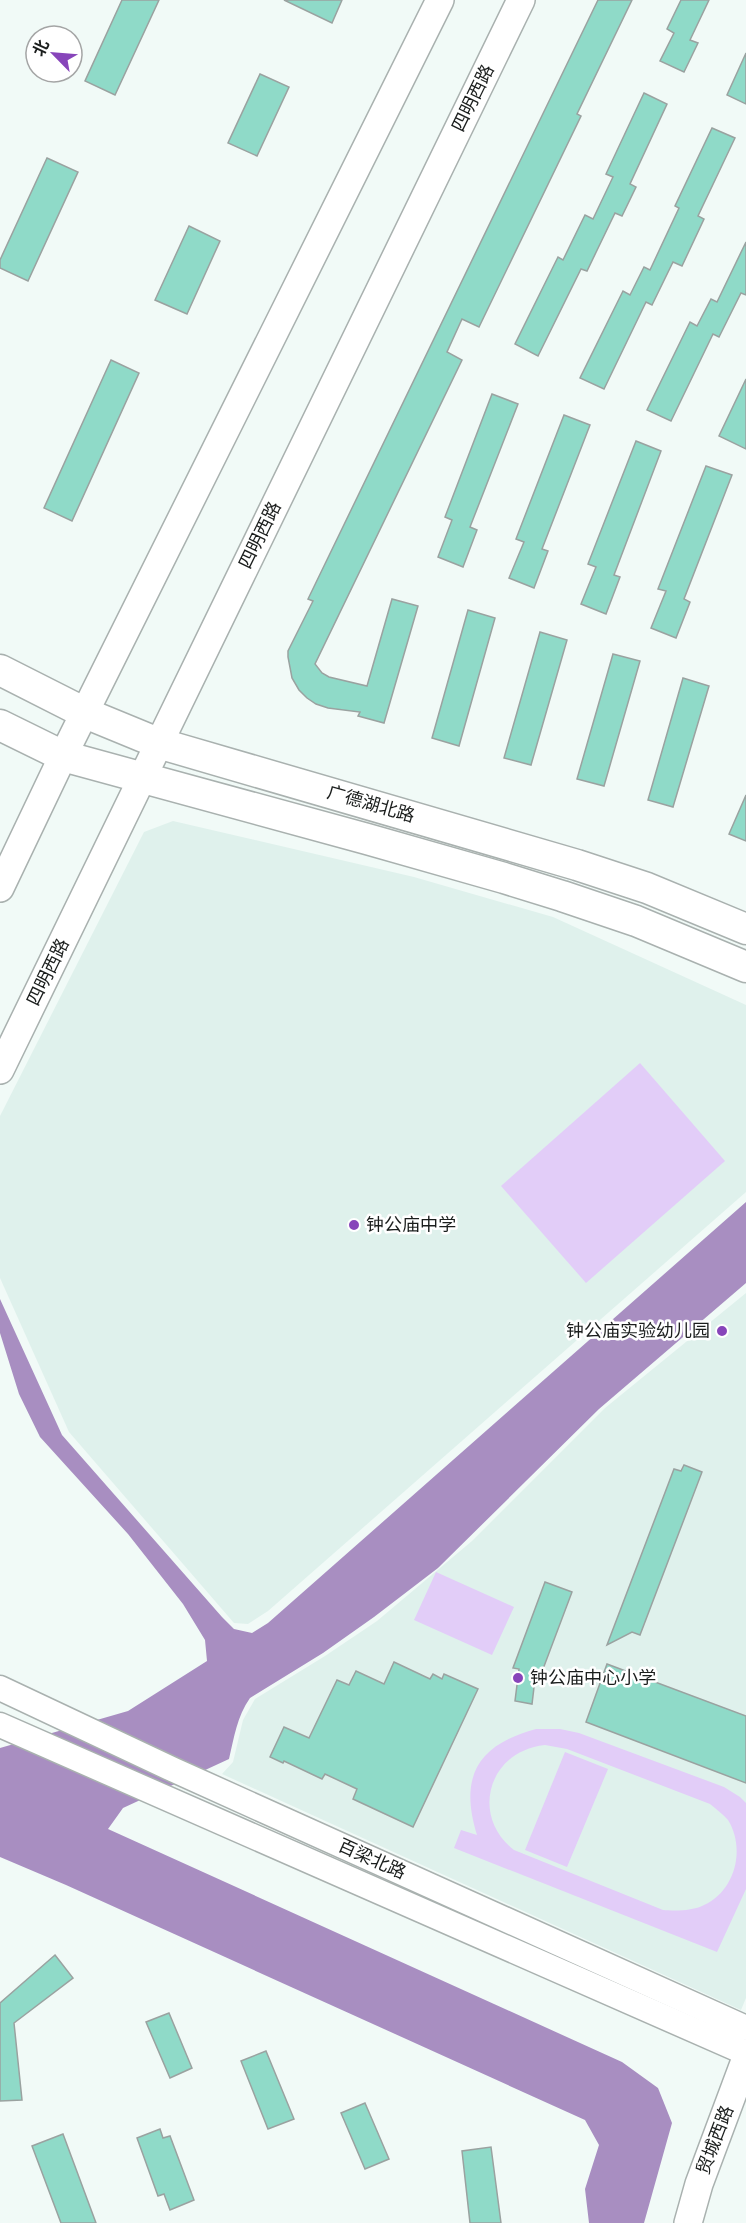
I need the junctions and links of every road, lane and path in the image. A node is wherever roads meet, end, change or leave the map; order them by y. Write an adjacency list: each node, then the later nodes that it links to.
1 (440, 0): 4 (main road)
2 (521, 0): 6 (main road, 四明西路)
3 (0, 670): 4 (main road, 广德湖北路)
4 (85, 713): 6 (main road, 广德湖北路); 7 (main road)
5 (0, 725): 7 (main road, 广德湖北路)
6 (158, 743): 8 (main road, 四明西路); 10 (main road, 广德湖北路)
7 (63, 756): 8 (main road, 广德湖北路); 9 (main road)
8 (142, 777): 11 (main road, 广德湖北路); 12 (main road, 四明西路)
9 (0, 888)
10 (746, 929)
11 (746, 967)
12 (0, 1070)
13 (0, 1688): 15 (street, 百梁北路)
14 (4, 1727): 16 (street, 百梁北路)
15 (746, 2028)
16 (746, 2053)
17 (746, 2058): 18 (main road, 贸城西路)
18 (688, 2223)

